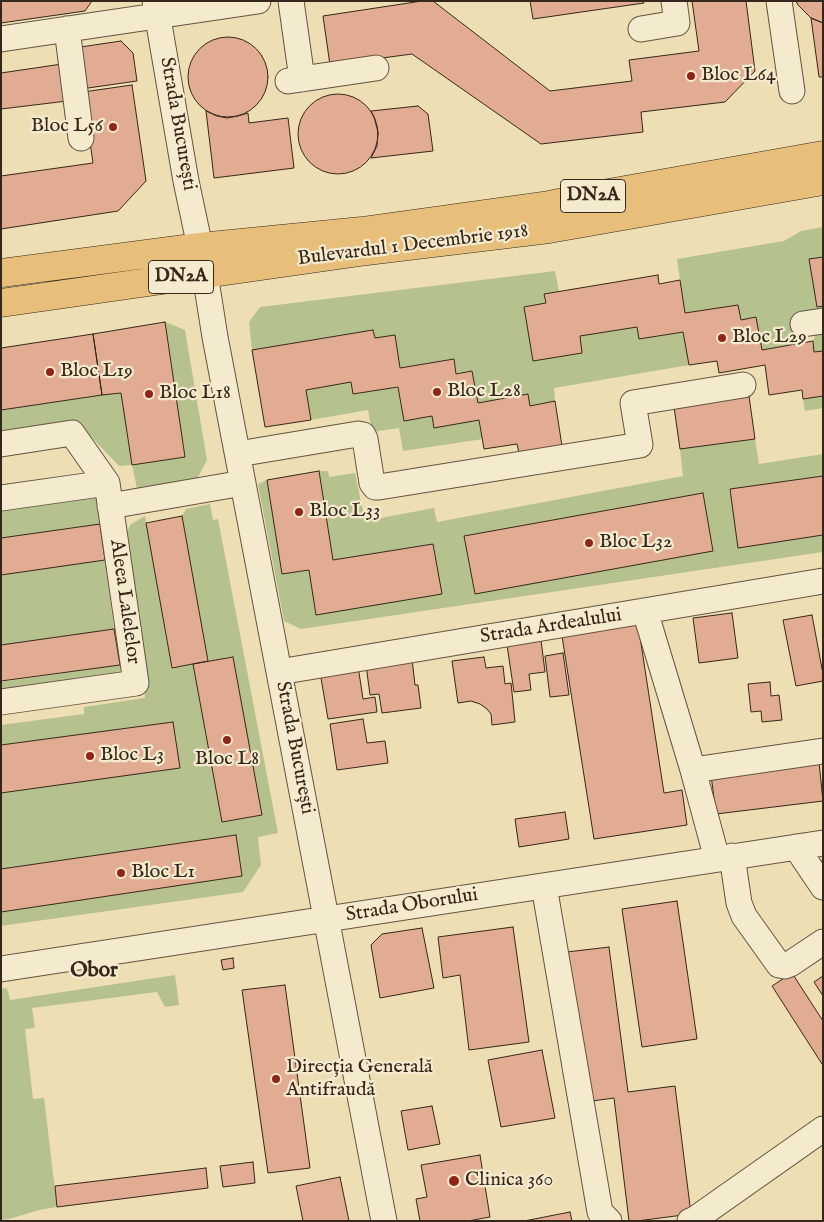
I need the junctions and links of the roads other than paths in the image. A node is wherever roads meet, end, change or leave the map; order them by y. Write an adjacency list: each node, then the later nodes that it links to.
1 (258, 1): 5 (street)
2 (291, 1): 9 (street)
3 (674, 1): 7 (street)
4 (779, 1): 10 (street)
5 (156, 9): 6 (street); 14 (street, Strada București)
6 (67, 29): 8 (street); 11 (street)
7 (641, 29)
8 (1, 38)
9 (376, 68)
10 (792, 91)
11 (81, 138)
12 (823, 155): 14 (main road, Bulevardul 1 Decembrie 1918 / DN2A)
13 (823, 181): 16 (main road, Bulevardul 1 Decembrie 1918 / DN2A)
14 (200, 248): 15 (main road, Bulevardul 1 Decembrie 1918 / DN2A)
15 (1, 274)
16 (205, 274): 17 (main road, Bulevardul 1 Decembrie 1918 / DN2A); 21 (street, Strada București)
17 (1, 303)
18 (743, 385): 21 (street)
19 (1, 444): 20 (street)
20 (86, 453): 23 (street); 24 (street)
21 (238, 454): 22 (street, Strada București)
22 (243, 483): 24 (street); 28 (street, Strada București)
23 (76, 488): 24 (street); 25 (street)
24 (109, 494): 29 (street, Aleea Lalelelor)
25 (1, 498)
26 (823, 581): 27 (street, Strada Ardealului)
27 (645, 611): 28 (street, Strada Ardealului); 31 (street)
28 (280, 672): 37 (street, Strada București)
29 (1, 702)
30 (823, 751): 31 (street)
31 (693, 770): 34 (street)
32 (823, 843): 33 (street, Strada Oborului)
33 (796, 847): 34 (street, Strada Oborului); 36 (street)
34 (725, 857): 35 (street, Strada Oborului); 38 (street)
35 (544, 886): 37 (street, Strada Oborului); 42 (street)
36 (823, 887)
37 (327, 919): 39 (street, Strada Oborului); 41 (street, Strada București)
38 (823, 942)
39 (1, 969)
40 (823, 1129): 43 (street)
41 (384, 1221)
42 (609, 1221)
43 (690, 1221)

